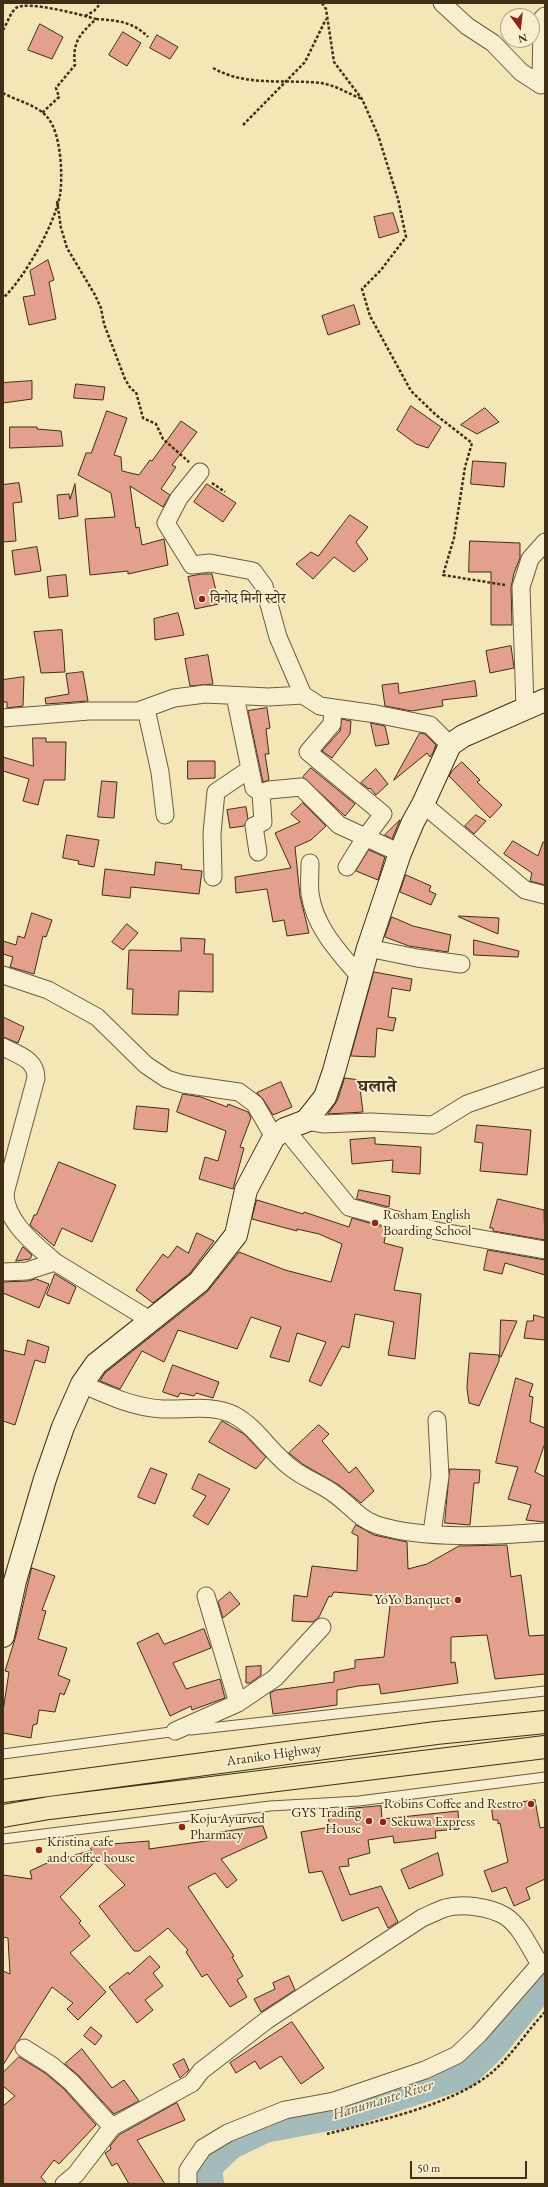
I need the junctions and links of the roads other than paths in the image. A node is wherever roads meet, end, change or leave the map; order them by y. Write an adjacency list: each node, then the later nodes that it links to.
1 (442, 3): 2 (street)
2 (545, 16)
3 (200, 472): 5 (street)
4 (545, 542): 7 (street)
5 (303, 695): 6 (street); 9 (street)
6 (235, 696): 8 (street); 12 (street)
7 (535, 704): 11 (main road)
8 (146, 708): 10 (street); 15 (street)
9 (333, 708): 11 (street); 16 (street)
10 (3, 718)
11 (450, 745): 14 (main road)
12 (250, 769): 13 (street); 21 (street)
13 (261, 793): 16 (street); 17 (street)
14 (423, 804): 18 (main road); 22 (street)
15 (165, 815)
16 (365, 838): 18 (street); 20 (street)
17 (258, 852)
18 (400, 853): 23 (main road)
19 (310, 863): 26 (street)
20 (347, 867)
21 (213, 877)
22 (545, 894)
23 (368, 948): 24 (street); 26 (main road)
24 (461, 964)
25 (3, 975): 30 (street)
26 (360, 977): 29 (main road)
27 (3, 1047): 32 (street)
28 (545, 1077): 29 (street)
29 (306, 1121): 30 (main road)
30 (279, 1133): 31 (street); 34 (main road)
31 (545, 1250)
32 (55, 1262): 33 (street); 34 (street)
33 (3, 1272)
34 (150, 1320): 35 (main road)
35 (82, 1384): 38 (street); 41 (main road)
36 (437, 1420): 38 (street)
37 (545, 1532): 38 (street)
38 (432, 1533)
39 (206, 1596): 43 (street)
40 (322, 1627): 43 (street)
41 (3, 1636)
42 (545, 1691): 45 (lane)
43 (238, 1703): 45 (street)
44 (545, 1722): 49 (highway, Araniko Highway)
45 (175, 1731): 47 (lane)
46 (545, 1747): 50 (highway, Araniko Highway)
47 (3, 1754)
48 (545, 1777): 51 (lane)
49 (3, 1791)
50 (3, 1816)
51 (3, 1839)
52 (542, 1963): 54 (street); 56 (street)
53 (24, 2048): 54 (street)
54 (112, 2127): 55 (street)
55 (64, 2184)
56 (188, 2184)

